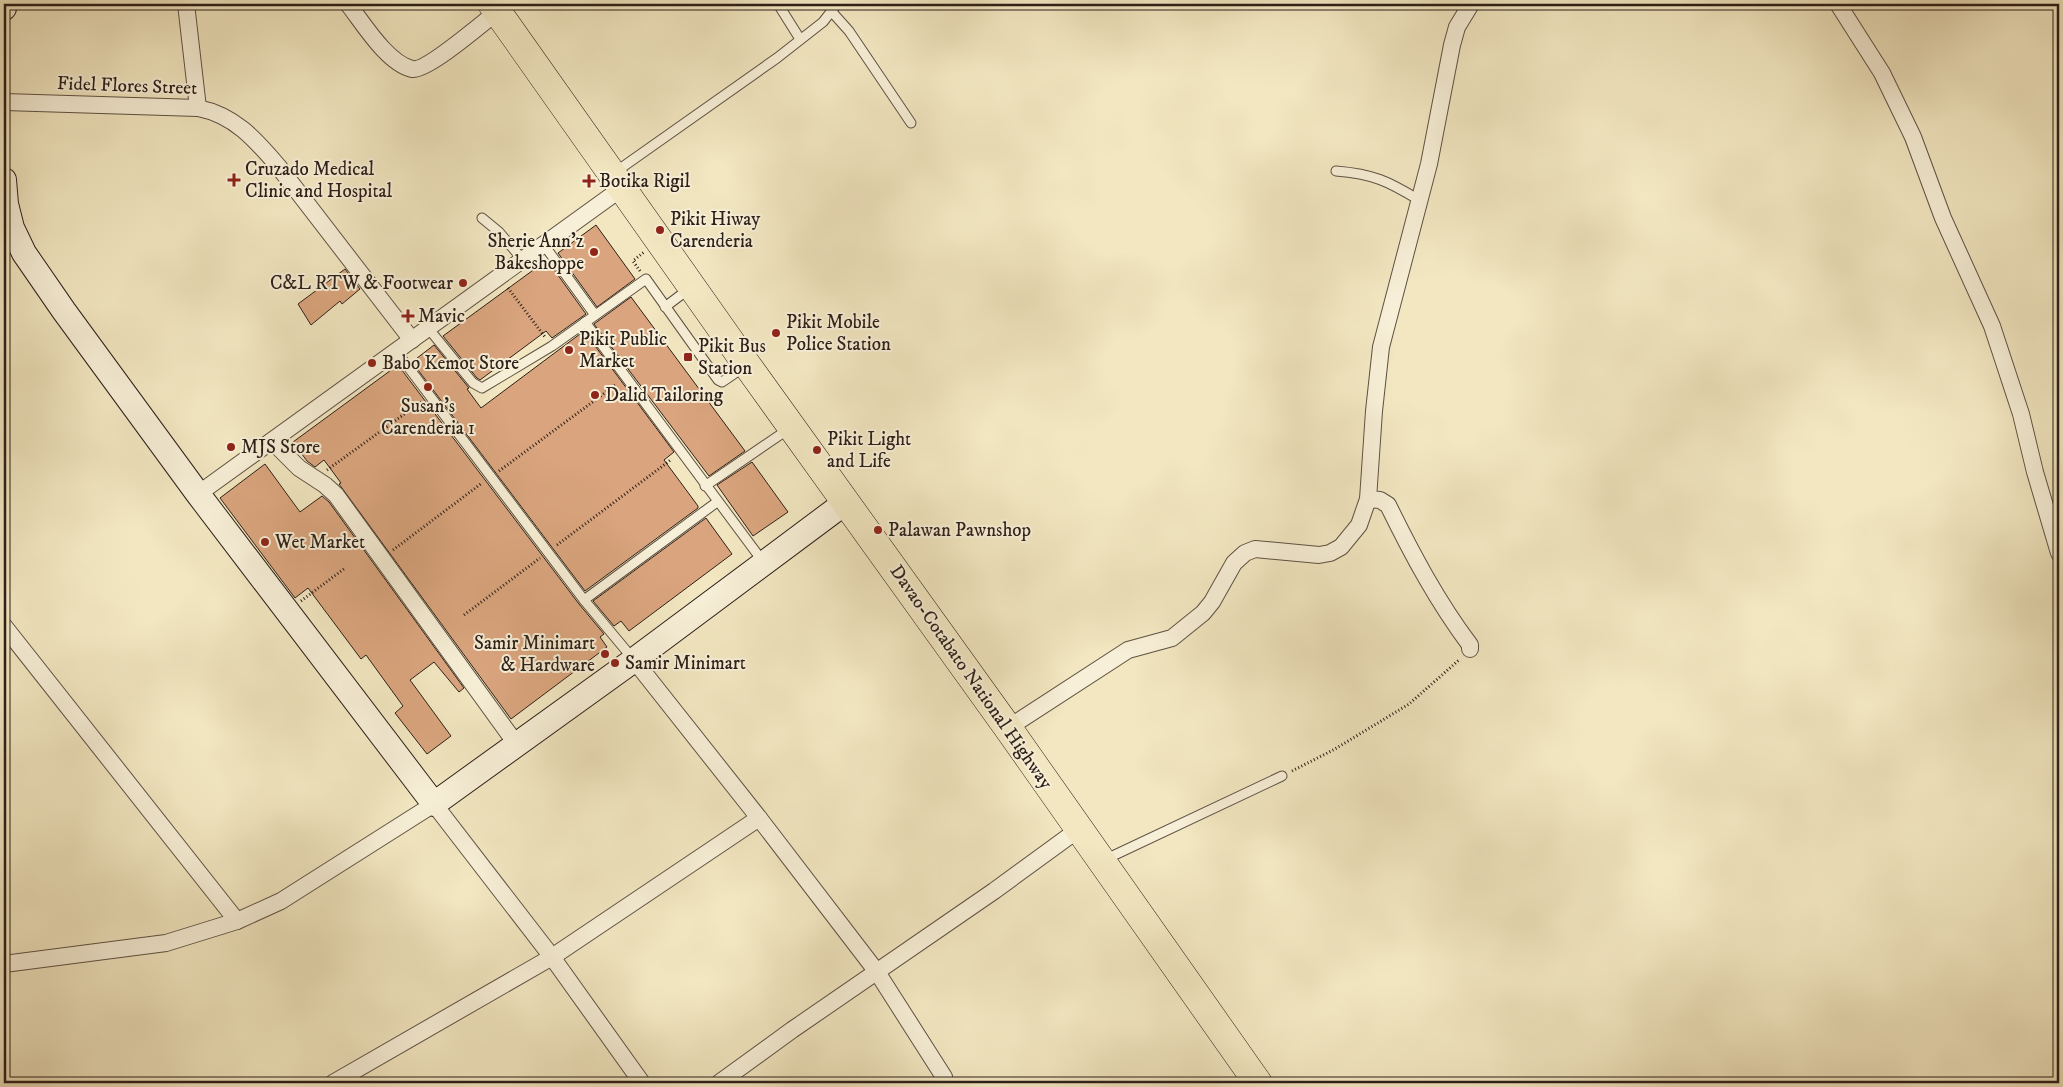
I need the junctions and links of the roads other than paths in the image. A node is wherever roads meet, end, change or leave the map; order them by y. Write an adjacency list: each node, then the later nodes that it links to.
1 (4, 4): 8 (street)
2 (186, 4): 12 (street)
3 (348, 4): 7 (street)
4 (778, 4): 10 (lane)
5 (1471, 4): 17 (street)
6 (1838, 4): 36 (street)
7 (495, 7): 16 (highway, Davao-Cotabato National Highway)
8 (4, 8)
9 (834, 8): 10 (lane); 13 (lane)
10 (800, 40): 16 (lane)
11 (4, 102): 12 (street, Fidel Flores Street)
12 (198, 108): 26 (street, Fidel Flores Street)
13 (911, 123)
14 (1336, 170): 17 (lane)
15 (4, 180): 32 (street)
16 (617, 181): 19 (street); 21 (highway, Davao-Cotabato National Highway)
17 (1419, 200): 33 (street)
18 (482, 218): 20 (lane)
19 (544, 245): 20 (street); 23 (lane)
20 (523, 260): 25 (street)
21 (692, 287): 22 (lane); 28 (highway, Davao-Cotabato National Highway)
22 (665, 307): 23 (lane); 28 (lane)
23 (595, 315): 24 (lane)
24 (585, 322): 25 (lane); 31 (lane)
25 (428, 328): 26 (street)
26 (412, 340): 27 (street)
27 (396, 351): 30 (street); 38 (lane)
28 (747, 365): 29 (highway, Davao-Cotabato National Highway)
29 (791, 427): 31 (lane); 35 (highway, Davao-Cotabato National Highway)
30 (272, 441): 32 (street); 43 (street)
31 (705, 486): 34 (lane)
32 (198, 494): 45 (street)
33 (1368, 499): 40 (street); 42 (street)
34 (717, 502): 37 (lane); 38 (lane)
35 (846, 502): 37 (street); 42 (highway, Davao-Cotabato National Highway)
36 (2059, 553)
37 (764, 563): 41 (street)
38 (584, 600): 41 (lane)
39 (4, 626): 49 (street)
40 (1470, 649)
41 (634, 660): 43 (street); 46 (street)
42 (1008, 728): 47 (highway, Davao-Cotabato National Highway)
43 (517, 745): 45 (street)
44 (1282, 776): 48 (lane)
45 (434, 804): 49 (street); 50 (street)
46 (759, 818): 50 (street); 52 (street)
47 (1079, 829): 48 (highway, Davao-Cotabato National Highway); 52 (street)
48 (1101, 861): 57 (highway, Davao-Cotabato National Highway)
49 (237, 921): 51 (street)
50 (552, 957): 54 (street); 55 (street)
51 (4, 964)
52 (877, 972): 53 (street); 56 (street)
53 (944, 1078)
54 (333, 1083)
55 (642, 1083)
56 (719, 1083)
57 (1258, 1083)

